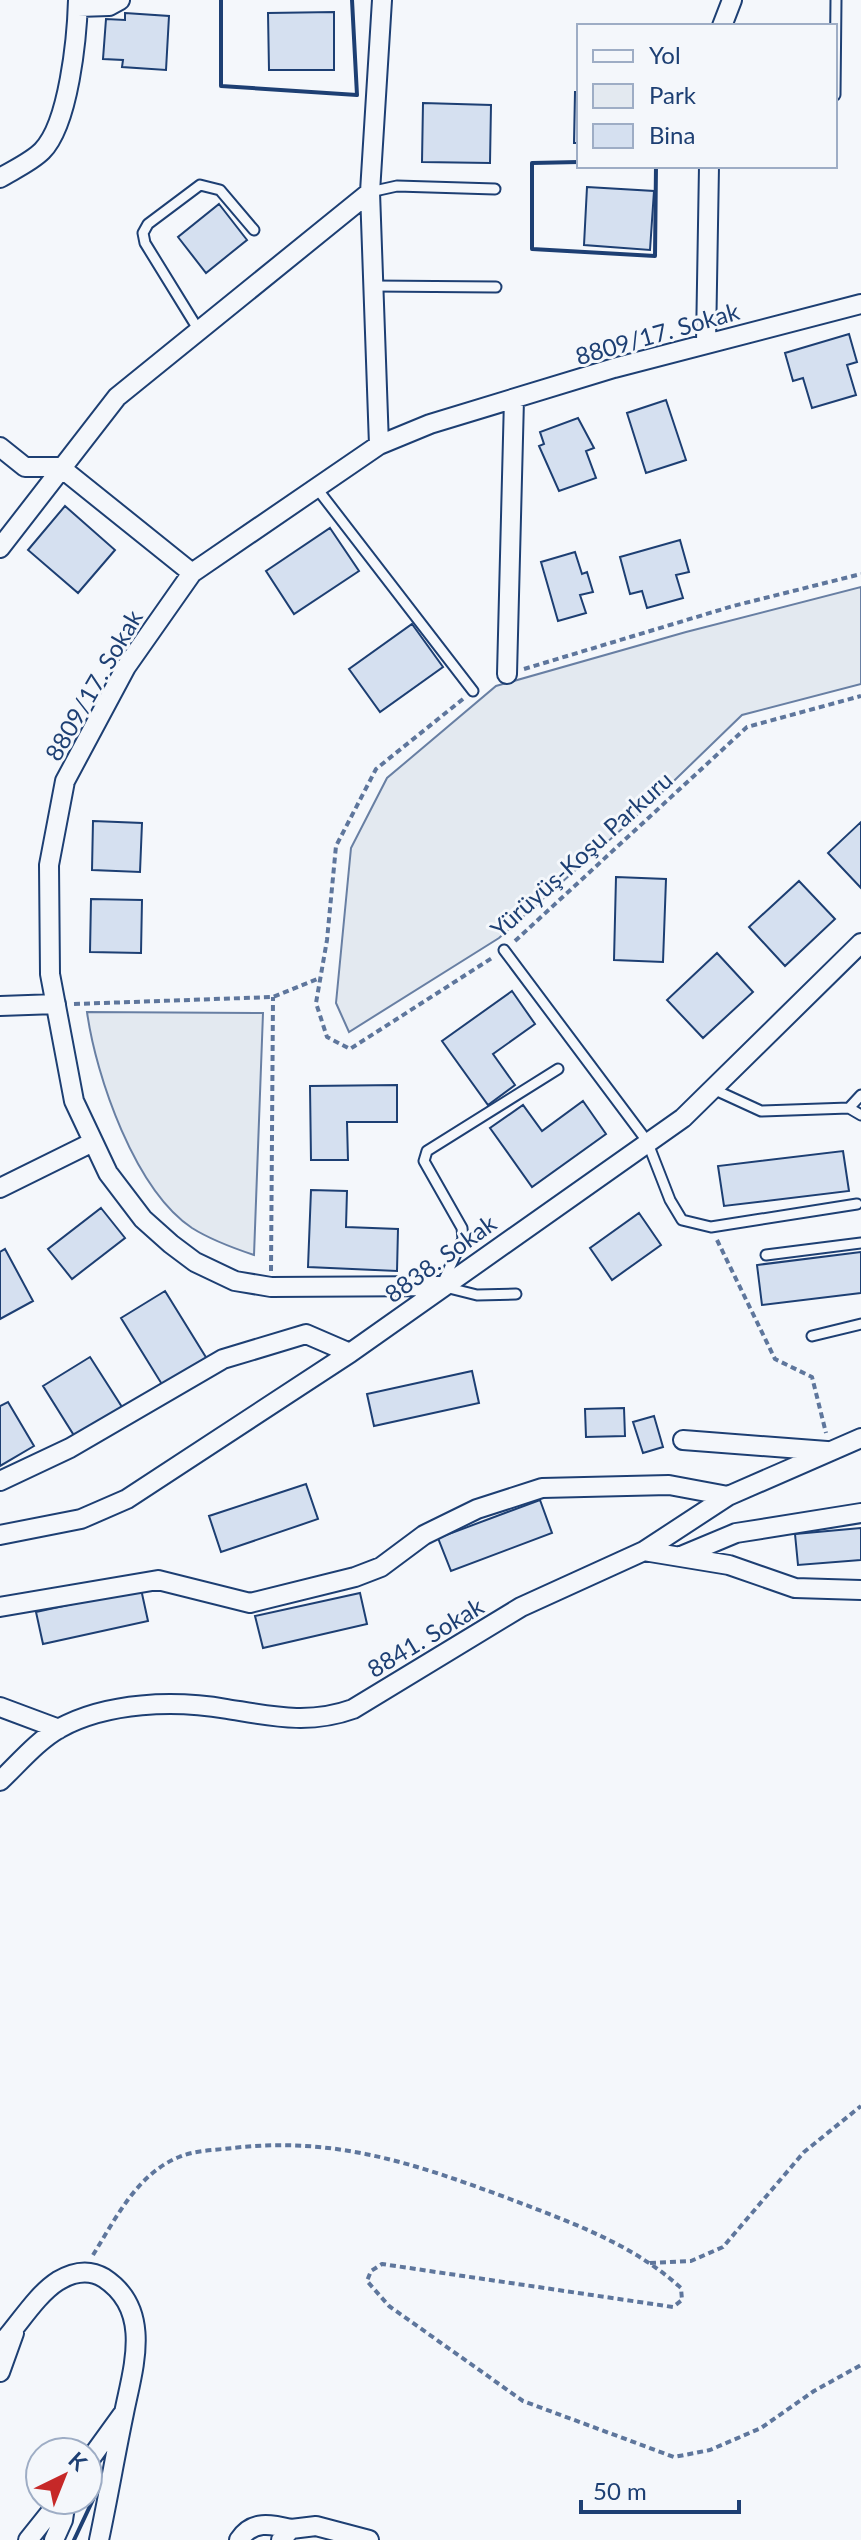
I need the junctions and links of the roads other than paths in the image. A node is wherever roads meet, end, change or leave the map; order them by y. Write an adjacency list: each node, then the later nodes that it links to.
1 (120, 0): 5 (street)
2 (382, 0): 11 (street)
3 (732, 0): 6 (street)
4 (836, 0): 7 (lane)
5 (78, 4): 9 (street)
6 (723, 24)
7 (836, 24)
8 (709, 168): 17 (street)
9 (0, 178)
10 (495, 189): 11 (lane)
11 (370, 192): 13 (street); 16 (street)
12 (254, 230): 16 (lane)
13 (373, 286): 14 (lane); 19 (street)
14 (496, 287)
15 (861, 304): 17 (street, 8809/17. Sokak)
16 (198, 329): 21 (street)
17 (706, 343): 18 (street, 8809/17. Sokak)
18 (514, 399): 19 (street, 8809/17. Sokak); 25 (street)
19 (379, 445): 22 (street, 8809/17. Sokak)
20 (0, 447): 21 (street)
21 (60, 467): 23 (street); 24 (street)
22 (315, 486): 24 (street, 8809/17. Sokak); 26 (lane)
23 (0, 548)
24 (192, 573): 29 (street, 8809/17. Sokak)
25 (507, 674)
26 (473, 691)
27 (861, 943): 32 (street, 8838. Sokak)
28 (504, 950): 36 (lane)
29 (56, 1004): 30 (street); 37 (street, 8809/17. Sokak)
30 (0, 1006)
31 (558, 1069): 42 (lane)
32 (713, 1089): 34 (lane); 36 (street, 8838. Sokak)
33 (861, 1095): 34 (lane)
34 (849, 1108): 35 (lane)
35 (861, 1115)
36 (647, 1141): 39 (lane); 42 (street, 8838. Sokak)
37 (91, 1143): 38 (street); 42 (street, 8809/17. Sokak)
38 (0, 1188)
39 (857, 1204)
40 (861, 1243): 41 (lane)
41 (766, 1255)
42 (441, 1286): 43 (lane); 46 (street, 8838. Sokak)
43 (516, 1294)
44 (861, 1324): 45 (lane)
45 (812, 1336)
46 (350, 1353): 50 (street); 53 (street, 8838. Sokak)
47 (861, 1438): 49 (street, 8841. Sokak)
48 (683, 1440): 49 (street)
49 (832, 1451): 51 (street, 8841. Sokak)
50 (0, 1481)
51 (728, 1496): 54 (street, 8841. Sokak); 57 (street)
52 (861, 1513): 55 (street)
53 (0, 1535)
54 (644, 1551): 55 (street); 59 (street, 8841. Sokak)
55 (681, 1556): 56 (street)
56 (861, 1590)
57 (0, 1607)
58 (0, 1707): 59 (street)
59 (59, 1729): 60 (street, 8841. Sokak)
60 (0, 1781)
61 (16, 2328): 62 (street); 63 (street); 64 (street)
62 (0, 2345)
63 (0, 2372)
64 (124, 2413): 65 (street); 71 (street)
65 (104, 2440)
66 (47, 2516): 69 (street)
67 (64, 2516): 70 (street)
68 (286, 2534): 72 (street); 73 (street)
69 (28, 2540)
70 (54, 2540)
71 (99, 2540)
72 (239, 2540)
73 (369, 2540)

